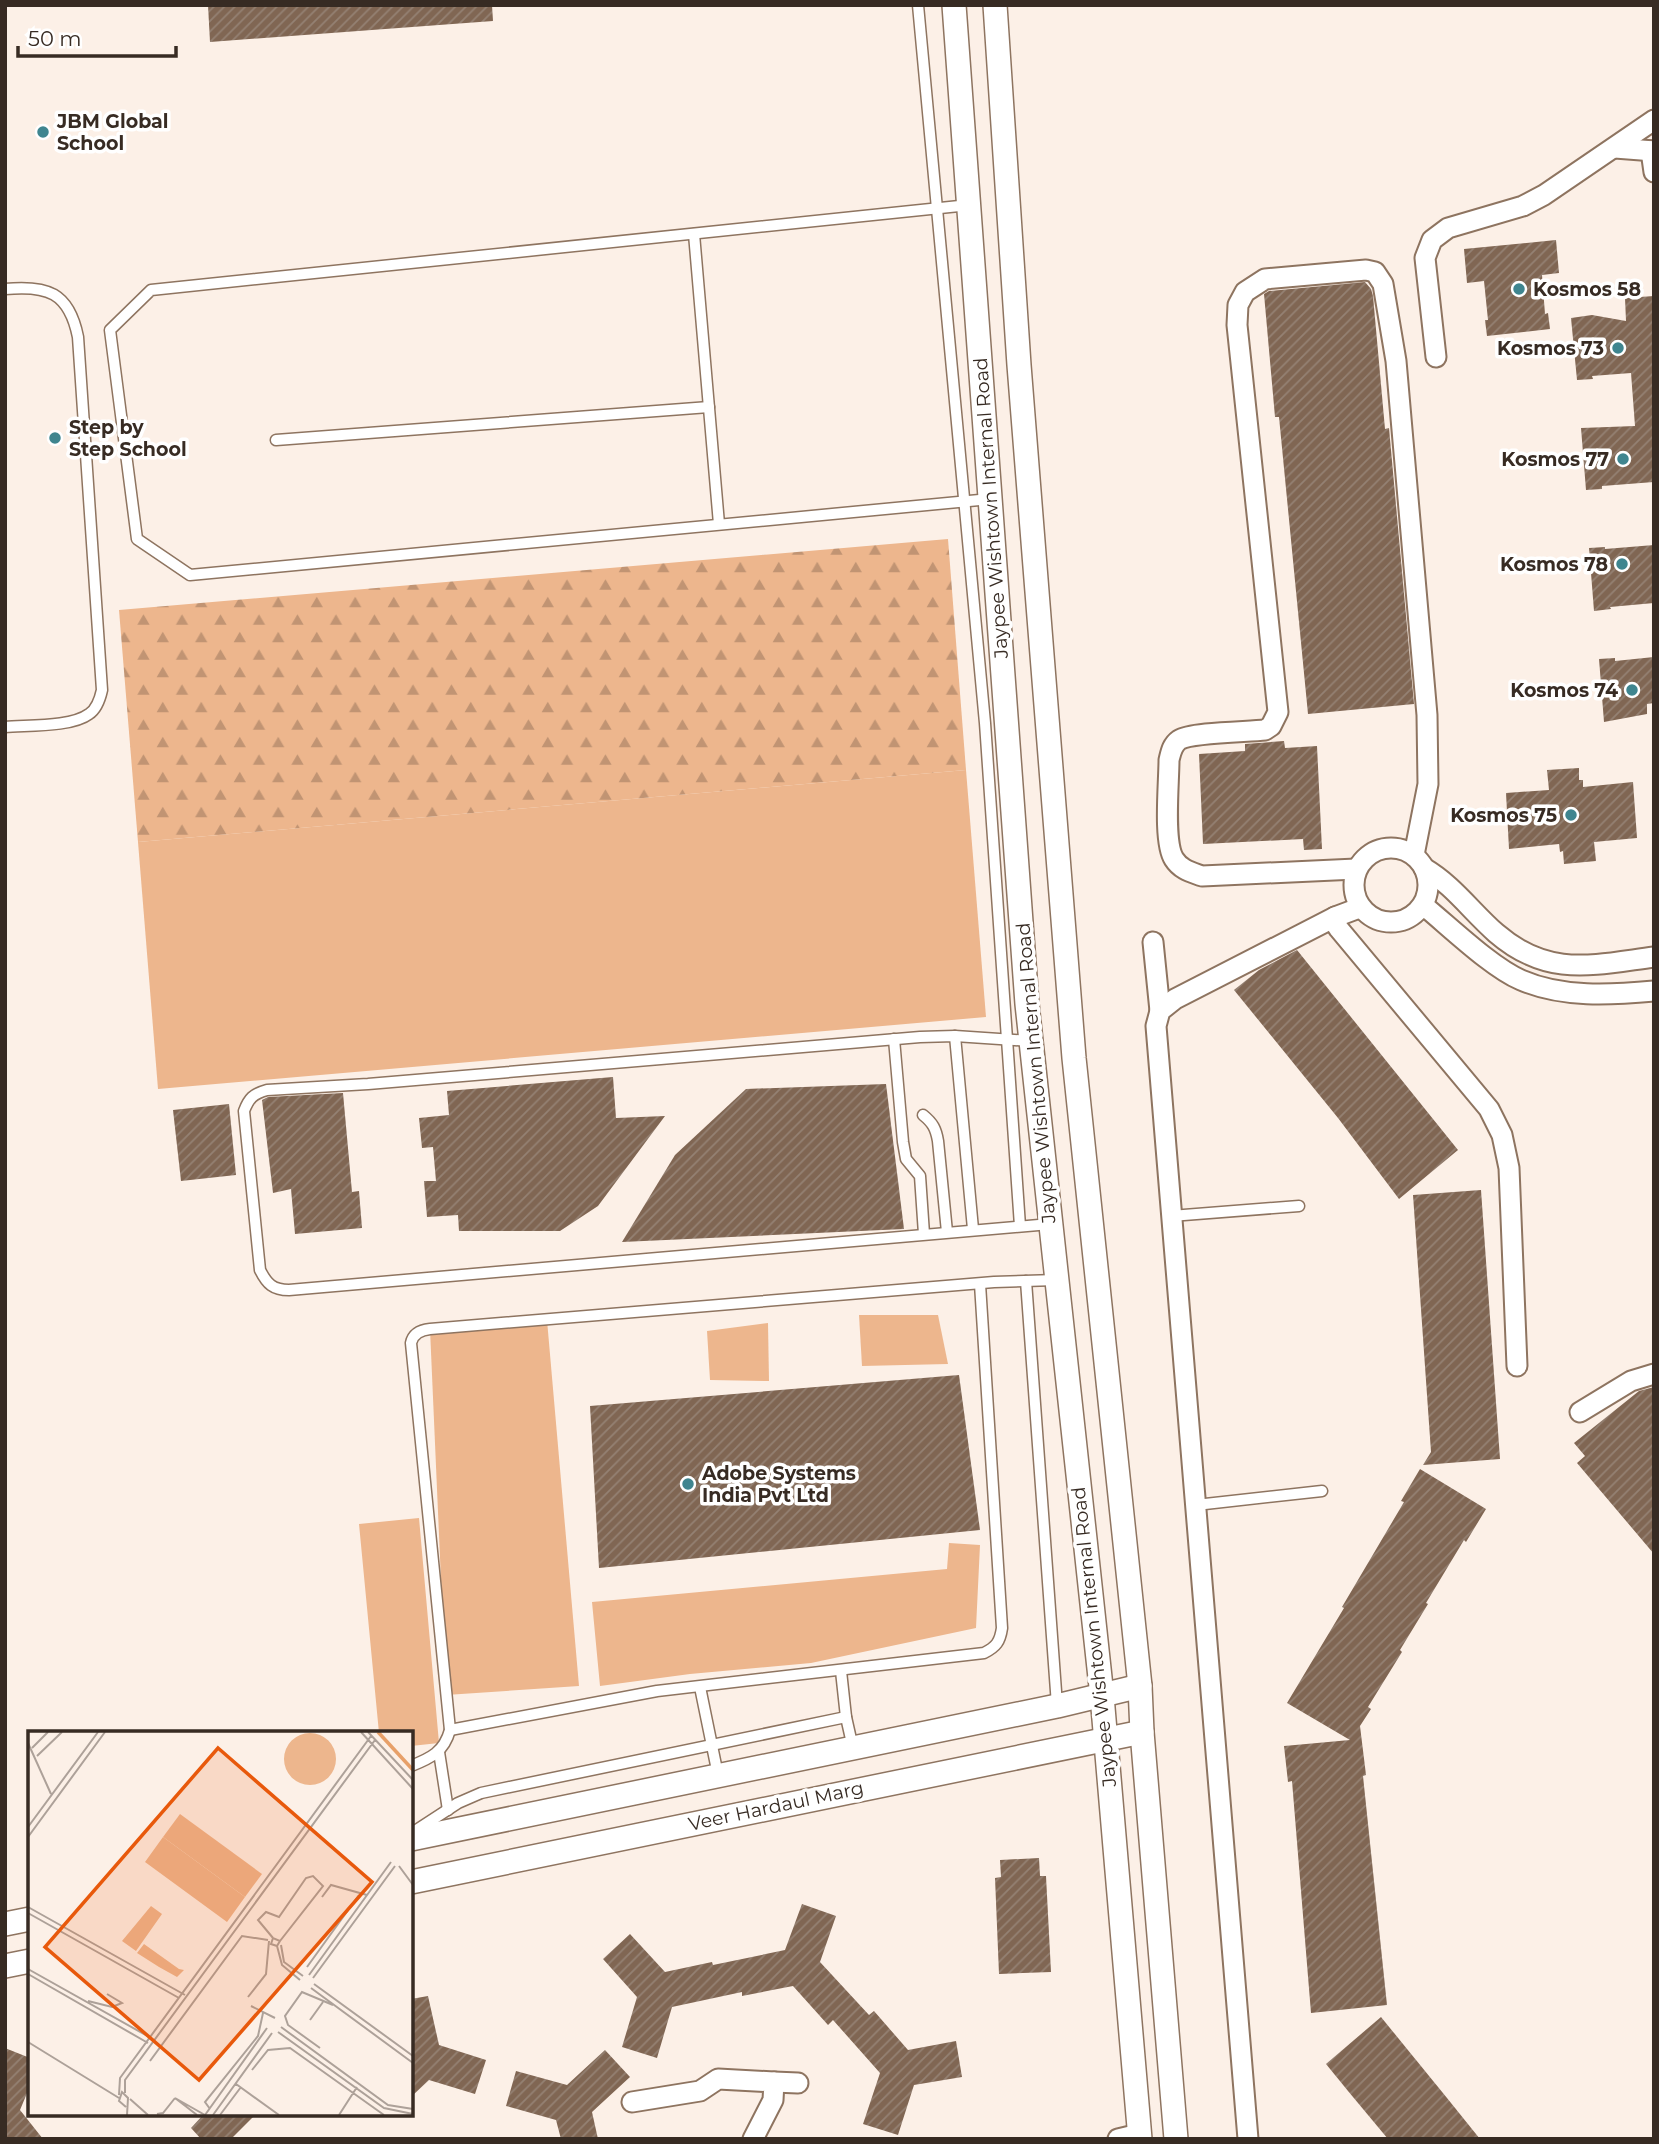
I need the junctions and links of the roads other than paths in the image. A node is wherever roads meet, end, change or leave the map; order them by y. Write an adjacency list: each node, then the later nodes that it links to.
1 (918, 5): 9 (lane)
2 (954, 5): 8 (street, Jaypee Wishtown Internal Road)
3 (995, 5): 50 (street, Jaypee Wishtown Internal Road)
4 (1654, 120): 5 (street)
5 (1615, 148): 6 (street); 12 (street)
6 (1652, 151): 7 (street)
7 (1654, 172)
8 (969, 205): 9 (lane); 15 (street, Jaypee Wishtown Internal Road)
9 (937, 208): 10 (lane); 16 (lane)
10 (694, 234): 13 (lane); 17 (lane)
11 (5, 289): 18 (lane)
12 (1436, 357)
13 (709, 407): 14 (lane); 17 (lane)
14 (276, 440)
15 (990, 499): 16 (lane); 31 (street, Jaypee Wishtown Internal Road)
16 (963, 501): 17 (lane); 30 (lane)
17 (719, 524)
18 (5, 727)
19 (1419, 862): 20 (street); 20 (street); 21 (street); 25 (street)
20 (1356, 869): 22 (street)
21 (1423, 905): 22 (street); 26 (street)
22 (1359, 908): 23 (street)
23 (1335, 917): 27 (street); 43 (street)
24 (1153, 942): 27 (street)
25 (1654, 957)
26 (1654, 991)
27 (1160, 1011): 34 (street)
28 (954, 1035): 29 (lane); 30 (lane); 37 (lane)
29 (894, 1039): 39 (lane); 39 (lane)
30 (1007, 1040): 31 (lane); 36 (lane)
31 (1032, 1041): 35 (street, Jaypee Wishtown Internal Road)
32 (923, 1115): 38 (lane)
33 (1299, 1206): 34 (lane)
34 (1171, 1216): 47 (street)
35 (1050, 1224): 36 (lane); 40 (street, Jaypee Wishtown Internal Road)
36 (1020, 1226): 37 (lane)
37 (973, 1229): 38 (lane)
38 (947, 1232): 39 (lane)
39 (924, 1234)
40 (1056, 1280): 41 (lane); 51 (street, Jaypee Wishtown Internal Road)
41 (1026, 1281): 42 (lane); 52 (lane)
42 (980, 1284): 48 (lane); 54 (lane)
43 (1517, 1366)
44 (1654, 1374): 45 (street)
45 (1580, 1412)
46 (1322, 1491): 47 (lane)
47 (1196, 1505): 76 (street)
48 (841, 1671): 49 (lane); 53 (lane)
49 (700, 1686): 54 (lane); 57 (lane)
50 (1140, 1686): 51 (street); 55 (street, Jaypee Wishtown Internal Road)
51 (1102, 1696): 52 (street); 56 (street, Jaypee Wishtown Internal Road)
52 (1058, 1706): 58 (street)
53 (846, 1717): 57 (lane); 58 (lane)
54 (450, 1730): 59 (lane)
55 (1142, 1732): 56 (street, Veer Hardaul Marg); 75 (street, Jaypee Wishtown Internal Road)
56 (1105, 1738): 65 (street, Veer Hardaul Marg); 73 (street, Jaypee Wishtown Internal Road)
57 (713, 1744): 61 (lane); 62 (lane)
58 (853, 1748): 61 (street)
59 (439, 1752): 60 (lane); 62 (lane)
60 (413, 1765)
61 (718, 1776): 64 (street)
62 (448, 1810): 63 (lane)
63 (413, 1835)
64 (413, 1836)
65 (413, 1882)
66 (28, 1919): 67 (street)
67 (5, 1924)
68 (28, 1961): 69 (street)
69 (5, 1966)
70 (774, 2082): 71 (street); 72 (street); 74 (street)
71 (798, 2083)
72 (632, 2102)
73 (1132, 2137)
74 (753, 2139)
75 (1176, 2139)
76 (1248, 2139)

